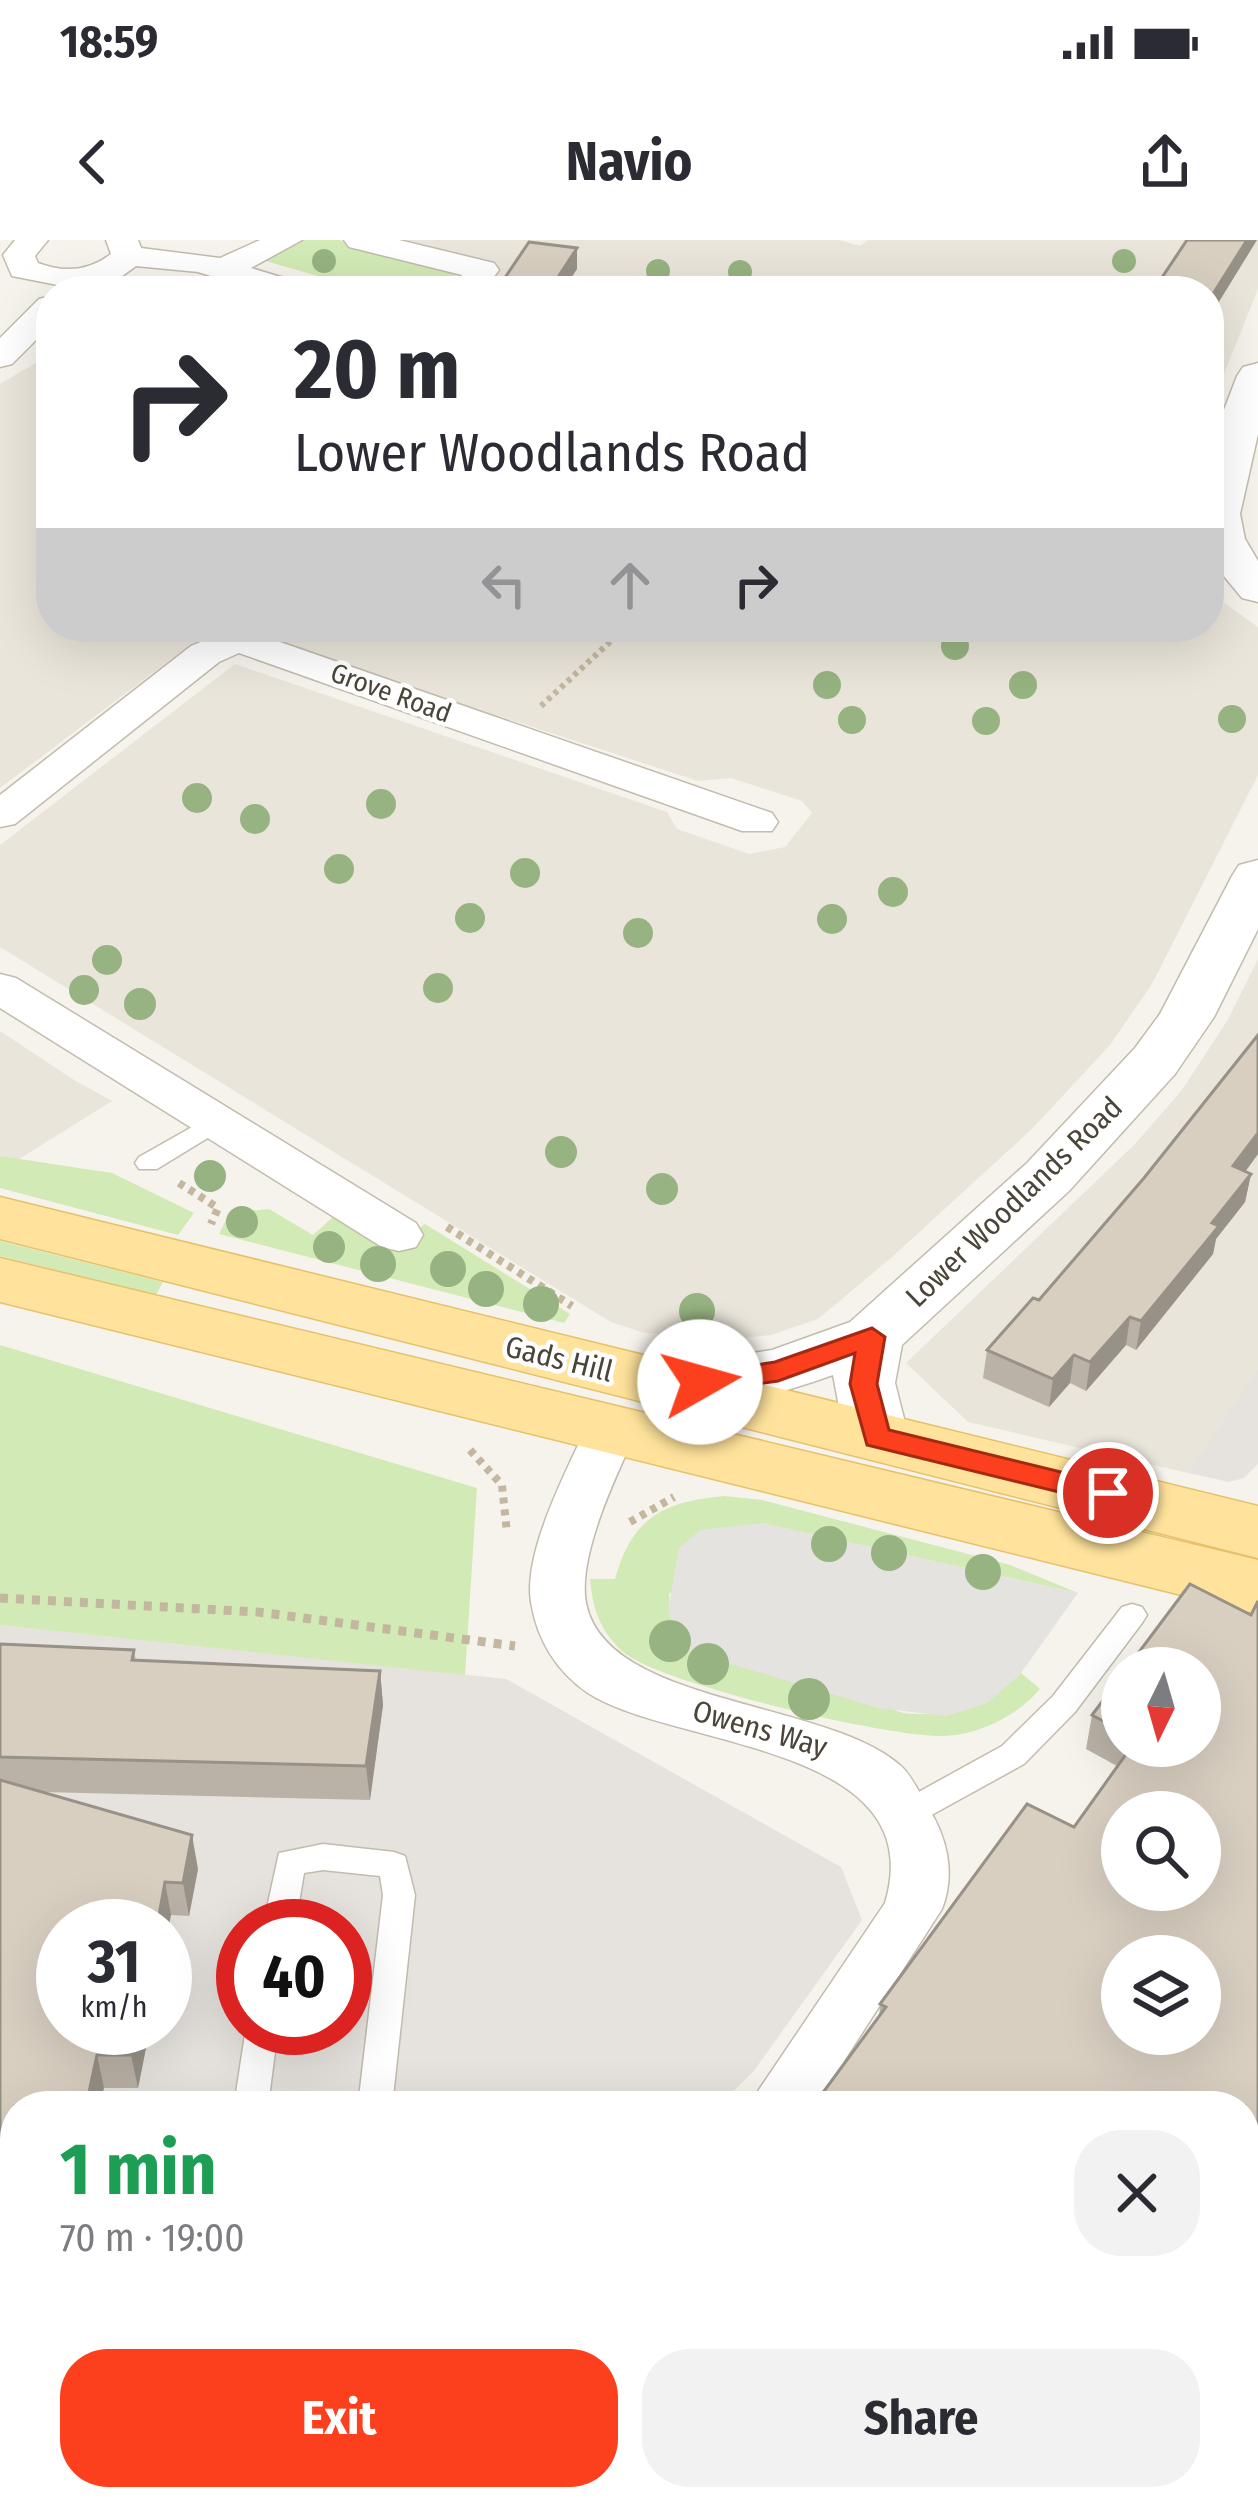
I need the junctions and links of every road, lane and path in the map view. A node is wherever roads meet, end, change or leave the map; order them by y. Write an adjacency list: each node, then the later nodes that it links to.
1 (286, 240): 5 (street)
2 (360, 240): 9 (street)
3 (24, 241): 6 (street)
4 (125, 248): 5 (street); 7 (street)
5 (223, 269): 8 (street)
6 (36, 276)
7 (98, 276)
8 (245, 276)
9 (477, 276)
10 (36, 318): 11 (street)
11 (0, 357)
12 (1258, 376): 13 (street)
13 (1224, 480)
14 (1224, 557): 15 (street)
15 (1258, 588)
16 (231, 642): 20 (street, Grove Road)
17 (245, 642): 19 (street, Grove Road)
18 (610, 642): 19 (path)
19 (510, 736): 21 (street, Grove Road)
20 (0, 815)
21 (757, 822)
22 (1258, 876): 30 (street, Lower Woodlands Road)
23 (0, 988): 24 (street)
24 (215, 1122): 25 (lane); 27 (street)
25 (148, 1163)
26 (0, 1218): 31 (main road, Gads Hill)
27 (416, 1226): 29 (path)
28 (0, 1280): 32 (main road, Gads Hill)
29 (582, 1312)
30 (872, 1337): 31 (street, Lower Woodlands Road); 33 (street)
31 (667, 1386): 33 (main road, Gads Hill)
32 (612, 1428): 39 (main road, Gads Hill); 43 (street, Owens Way)
33 (877, 1438): 37 (main road, Gads Hill)
34 (456, 1442): 36 (path)
35 (676, 1497): 38 (path)
36 (511, 1507)
37 (1258, 1532)
38 (620, 1540)
39 (1258, 1587)
40 (0, 1598): 42 (path)
41 (1132, 1615): 43 (lane)
42 (516, 1646)
43 (906, 1814): 48 (street)
44 (284, 1899): 47 (lane)
45 (258, 2055): 46 (lane)
46 (253, 2091)
47 (377, 2091)
48 (790, 2091)

